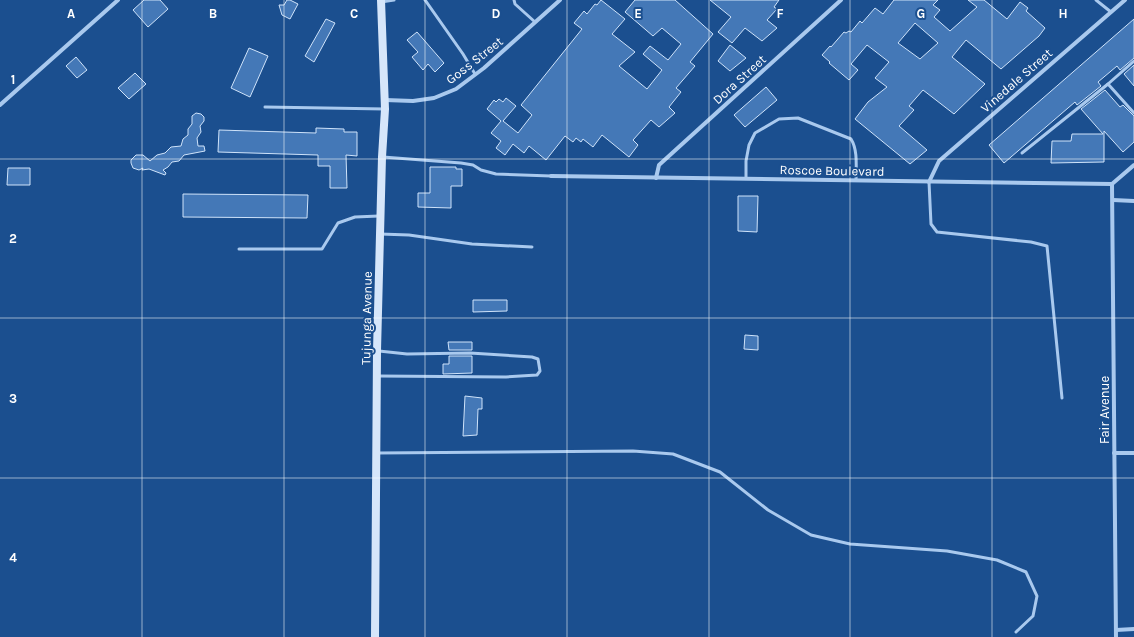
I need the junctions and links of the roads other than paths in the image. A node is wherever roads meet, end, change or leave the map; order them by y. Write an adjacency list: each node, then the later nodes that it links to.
1 (118, 0): 16 (street)
2 (394, 0): 9 (lane)
3 (425, 0): 13 (lane)
4 (514, 0): 11 (lane)
5 (560, 0): 11 (street, Goss Street)
6 (841, 0): 24 (street, Dora Street)
7 (1096, 0): 10 (lane)
8 (1125, 0): 10 (street, Vinedale Street)
9 (381, 1): 15 (street, Tujunga Avenue)
10 (1111, 12): 27 (street, Vinedale Street)
11 (535, 22): 13 (street, Goss Street)
12 (1134, 61): 14 (lane)
13 (475, 74): 15 (street, Goss Street)
14 (1108, 84): 19 (lane); 20 (lane)
15 (385, 100): 18 (street, Tujunga Avenue)
16 (0, 105)
17 (265, 107): 18 (lane)
18 (385, 109): 21 (street, Tujunga Avenue)
19 (1134, 113)
20 (1022, 153)
21 (382, 157): 23 (lane); 31 (street, Tujunga Avenue)
22 (1134, 164): 28 (street)
23 (551, 176): 24 (street, Roscoe Boulevard)
24 (656, 178): 25 (street, Roscoe Boulevard)
25 (746, 178): 26 (street, Roscoe Boulevard); 26 (lane)
26 (856, 180): 27 (street, Roscoe Boulevard)
27 (929, 182): 28 (street, Roscoe Boulevard); 37 (lane)
28 (1112, 184): 29 (street, Fair Avenue)
29 (1113, 200): 30 (street); 39 (street, Fair Avenue)
30 (1134, 201)
31 (380, 216): 32 (street, Tujunga Avenue); 34 (lane)
32 (380, 234): 33 (lane); 35 (street, Tujunga Avenue)
33 (532, 247)
34 (239, 249)
35 (377, 351): 36 (street, Tujunga Avenue); 36 (lane)
36 (377, 376): 38 (street, Tujunga Avenue)
37 (1062, 398)
38 (376, 453): 43 (lane); 44 (street, Tujunga Avenue)
39 (1114, 453): 40 (street); 42 (street, Fair Avenue)
40 (1134, 453)
41 (1134, 629): 42 (street)
42 (1116, 630): 45 (street, Fair Avenue)
43 (1016, 632)
44 (375, 637)
45 (1116, 637)

